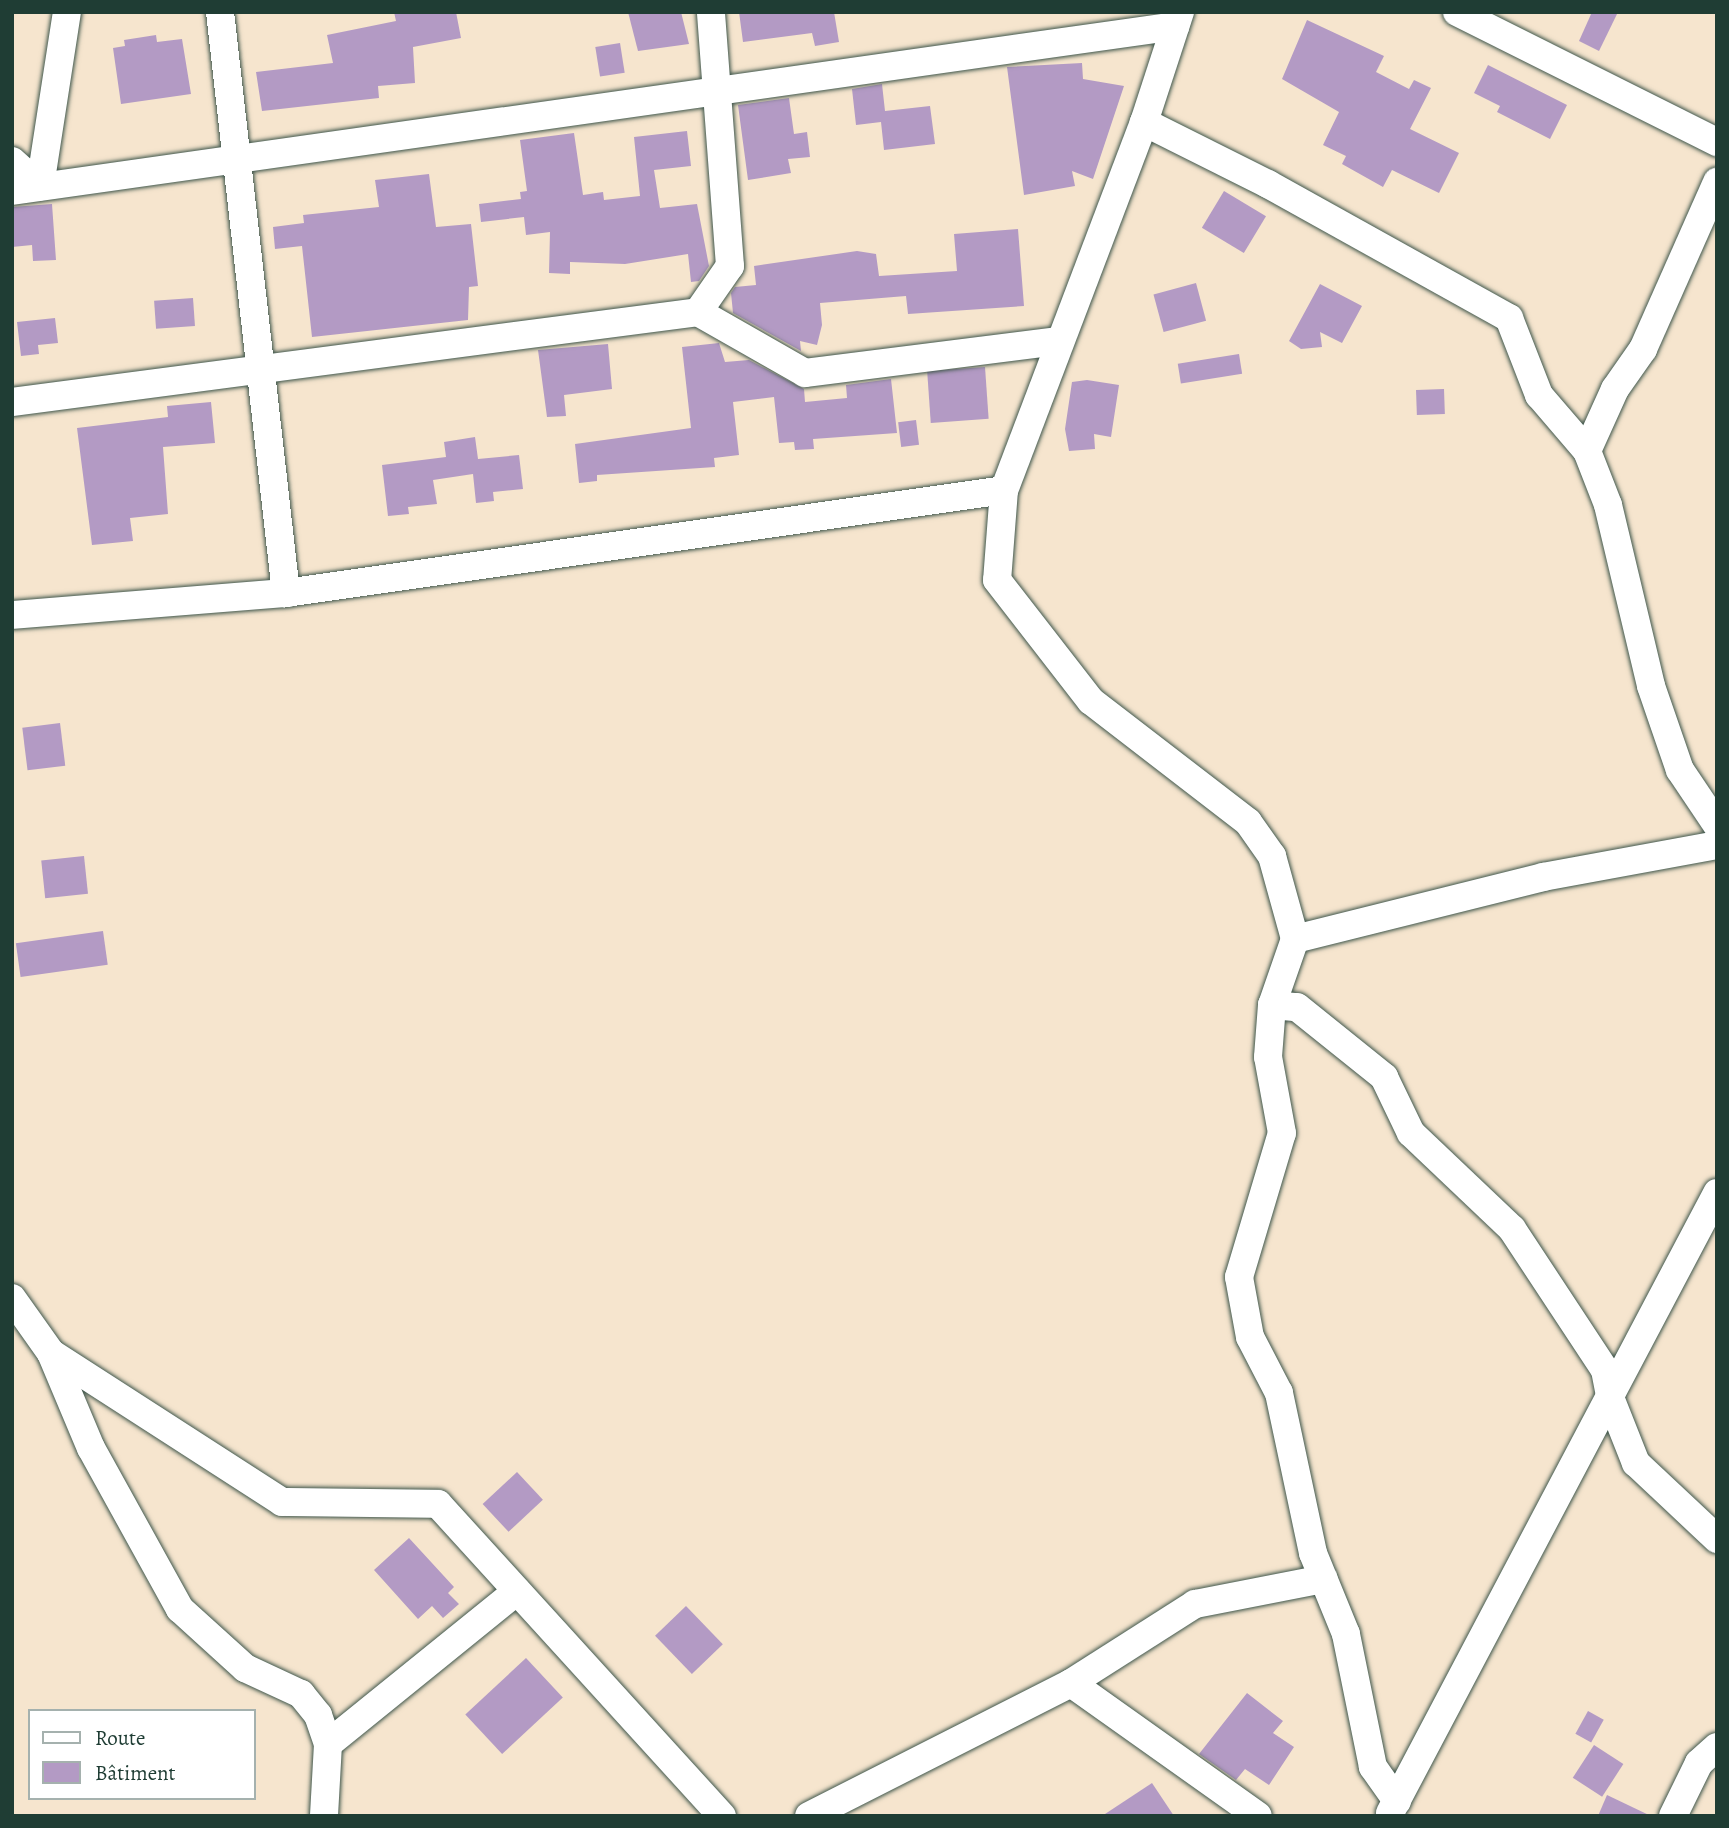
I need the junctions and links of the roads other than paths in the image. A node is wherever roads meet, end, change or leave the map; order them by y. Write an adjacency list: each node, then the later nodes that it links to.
1 (67, 12): 12 (street)
2 (220, 12): 9 (street)
3 (711, 12): 6 (street)
4 (1457, 12): 8 (street)
5 (1177, 19): 6 (street); 7 (street)
6 (719, 89): 9 (street); 14 (street)
7 (1144, 122): 15 (street); 18 (street)
8 (1717, 142)
9 (238, 158): 12 (street); 16 (street)
10 (12, 161): 12 (street)
11 (1717, 182): 18 (street)
12 (40, 186): 13 (street)
13 (12, 191)
14 (698, 312): 15 (street); 16 (street)
15 (1059, 341): 19 (street)
16 (264, 369): 17 (street); 20 (street)
17 (12, 401)
18 (1587, 451): 22 (street)
19 (1004, 490): 20 (street); 24 (street)
20 (286, 593): 21 (street)
21 (12, 615)
22 (1717, 825)
23 (1717, 845): 24 (street)
24 (1295, 939): 25 (street)
25 (1272, 1004): 29 (street); 31 (street)
26 (1717, 1193): 29 (street)
27 (12, 1298): 28 (street)
28 (51, 1353): 32 (street); 34 (street)
29 (1611, 1400): 30 (street); 36 (street)
30 (1717, 1539)
31 (1324, 1579): 33 (street); 36 (street)
32 (517, 1591): 34 (street); 38 (street)
33 (1071, 1683): 39 (street); 40 (street)
34 (328, 1744): 37 (street)
35 (1717, 1747): 41 (street)
36 (1393, 1808)
37 (324, 1816)
38 (722, 1816)
39 (809, 1816)
40 (1258, 1816)
41 (1673, 1816)

